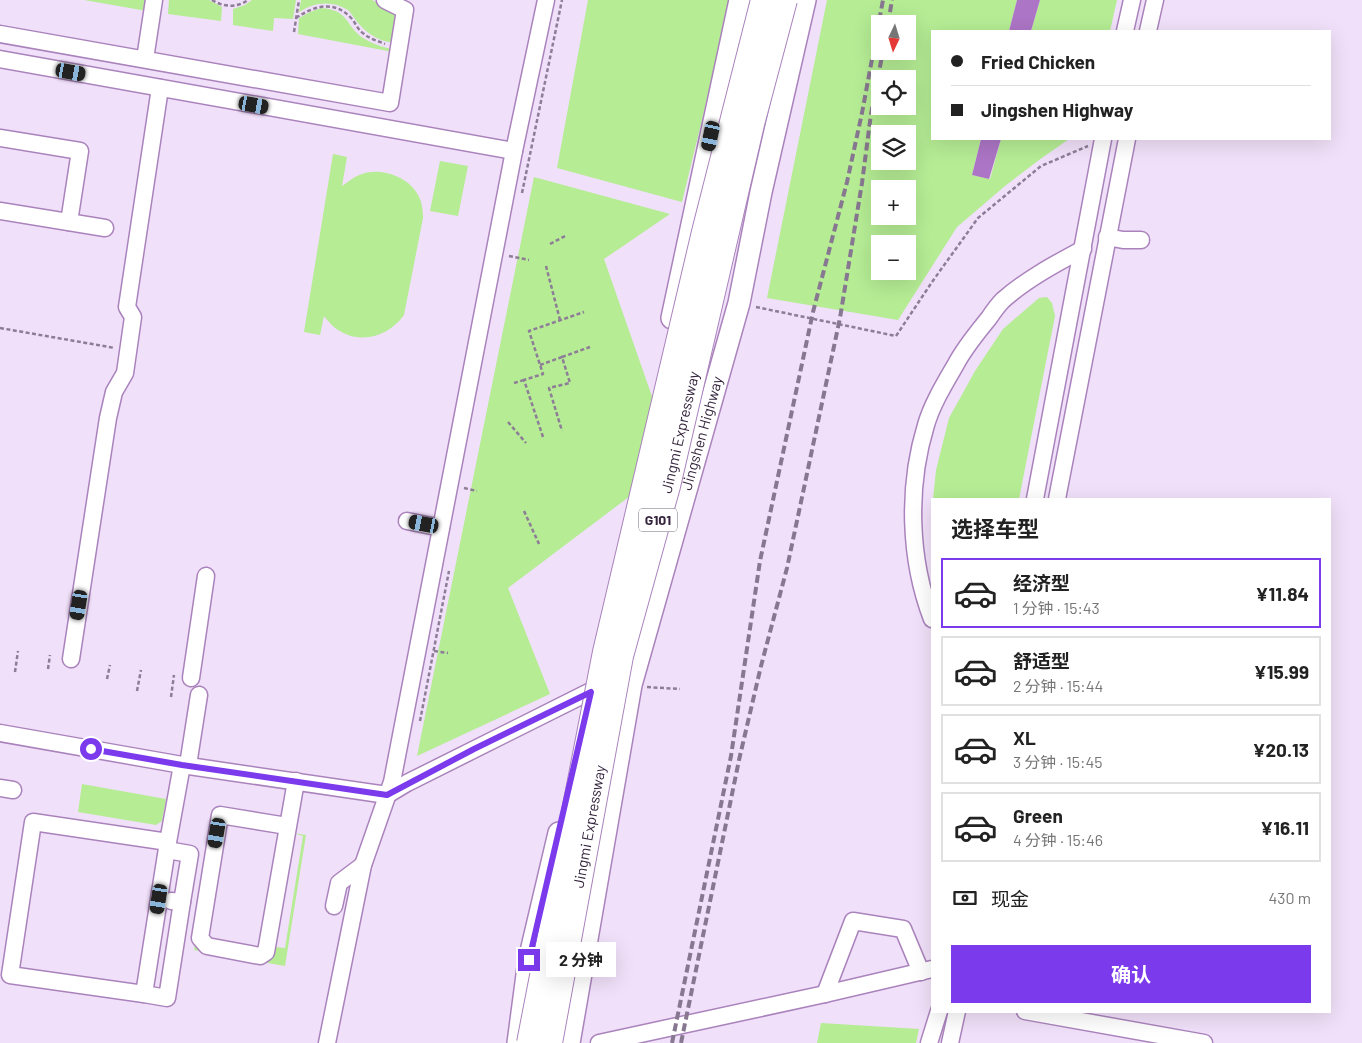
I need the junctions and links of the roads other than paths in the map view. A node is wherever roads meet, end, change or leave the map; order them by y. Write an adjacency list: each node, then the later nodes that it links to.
1 (154, 0): 14 (street)
2 (385, 0): 14 (street)
3 (546, 0): 19 (street)
4 (740, 0): 34 (main road, G101)
5 (763, 0): 54 (highway, Jingmi Expressway / G101, bridge)
6 (786, 0): 55 (highway, Jingmi Expressway / G101, bridge)
7 (805, 0): 56 (main road, Jingshen Highway / G101)
8 (1132, 0): 10 (street)
9 (1155, 0): 11 (street)
10 (1125, 30)
11 (1148, 30)
12 (0, 34): 14 (street)
13 (0, 59): 15 (street)
14 (145, 59)
15 (160, 88): 19 (street); 32 (street)
16 (0, 138): 21 (street)
17 (1127, 140): 23 (street)
18 (1098, 142): 25 (street)
19 (522, 153): 29 (street)
20 (0, 211): 21 (street)
21 (69, 222): 22 (street)
22 (105, 228)
23 (1107, 237): 24 (street); 27 (street)
24 (1141, 240)
25 (1083, 249): 26 (street); 31 (street)
26 (1034, 498)
27 (1057, 498)
28 (407, 521): 29 (street)
29 (440, 528): 39 (street)
30 (206, 576): 33 (street)
31 (931, 616)
32 (71, 659)
33 (191, 678)
34 (591, 692): 39 (street); 53 (main road, G101)
35 (199, 695): 37 (street)
36 (0, 733): 37 (street)
37 (185, 765): 38 (street); 41 (street)
38 (296, 781): 39 (street); 40 (street)
39 (387, 795): 42 (street)
40 (287, 826): 40 (street)
41 (168, 846): 43 (street); 44 (street); 47 (street)
42 (363, 865): 45 (street); 52 (street)
43 (159, 899): 44 (street); 47 (street)
44 (182, 902): 47 (street)
45 (334, 906)
46 (927, 970): 48 (street); 48 (street)
47 (144, 994)
48 (825, 994): 57 (street)
49 (938, 1013): 58 (street)
50 (957, 1013): 59 (street)
51 (1036, 1013): 60 (street)
52 (327, 1043)
53 (518, 1043)
54 (529, 1043)
55 (550, 1043)
56 (569, 1043)
57 (599, 1043)
58 (929, 1043)
59 (950, 1043)
60 (1204, 1043)

